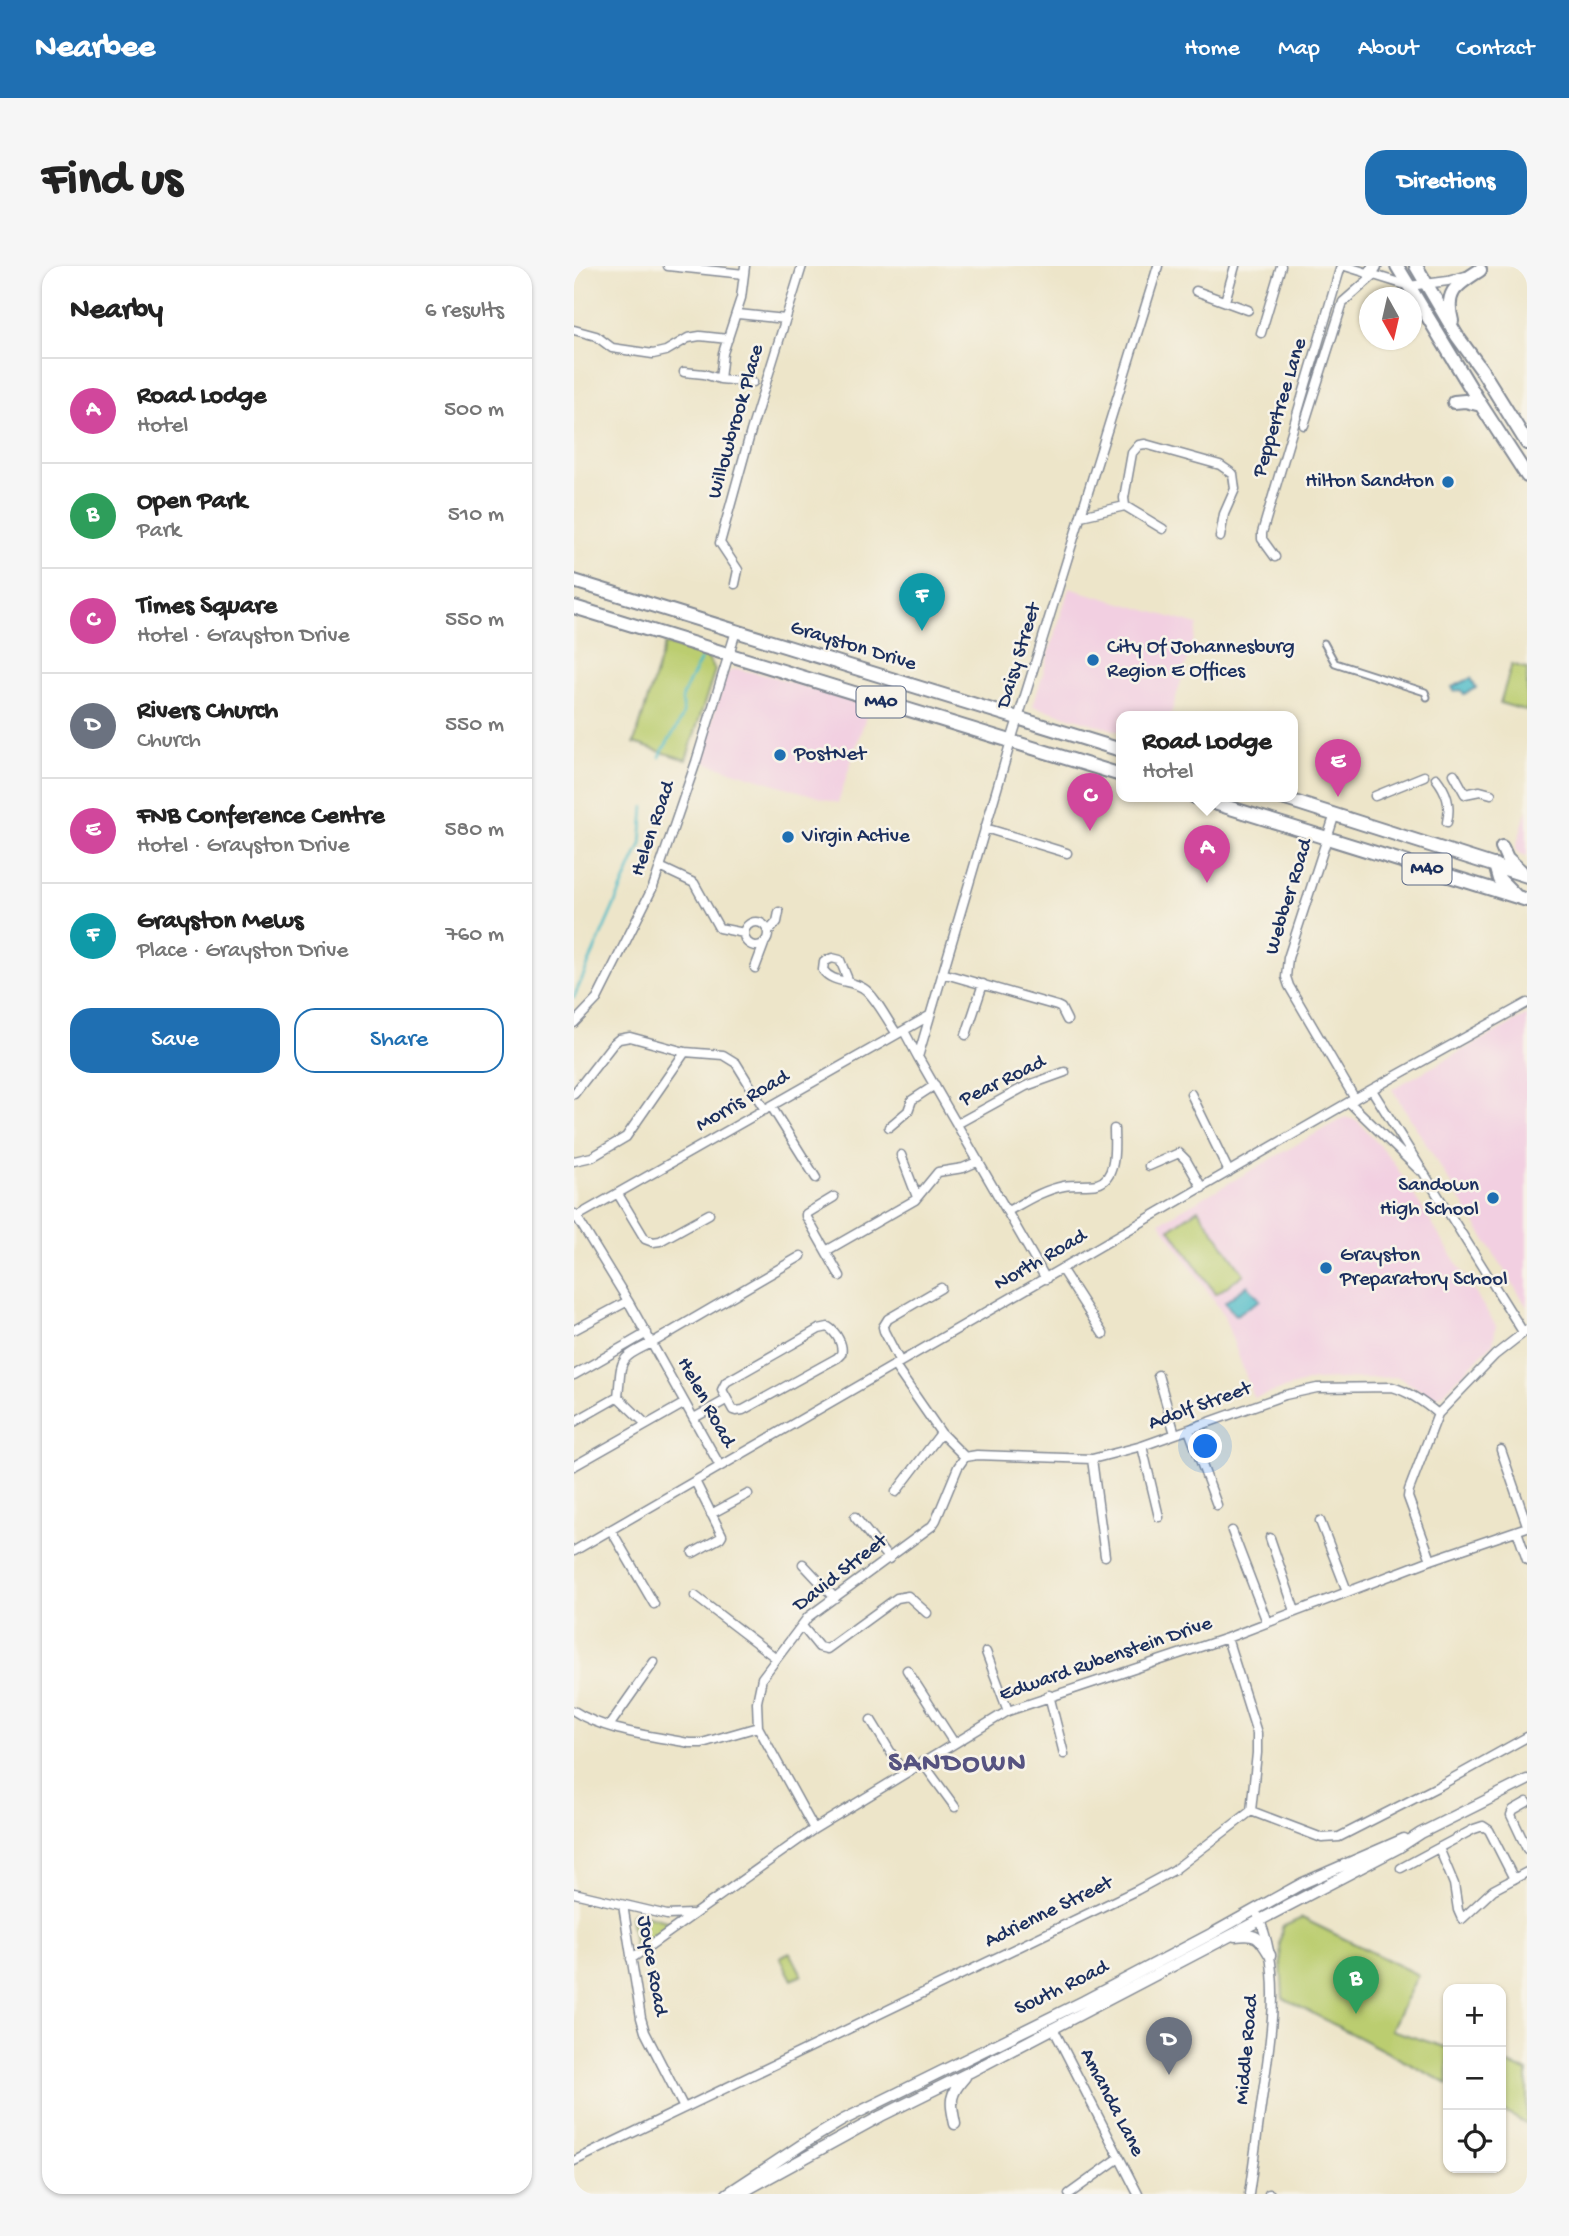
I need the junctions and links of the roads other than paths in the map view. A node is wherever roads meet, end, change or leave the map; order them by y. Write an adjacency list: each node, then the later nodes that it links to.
1 (668, 266): 10 (street)
2 (802, 266): 18 (street, Willowbrook Place)
3 (1158, 266): 33 (street, Daisy Street)
4 (1236, 266): 15 (street)
5 (1281, 266): 20 (street)
6 (1343, 266): 11 (street); 36 (street, Peppertree Lane)
7 (1397, 266): 13 (main road)
8 (1416, 266): 12 (main road)
9 (1483, 268): 12 (street); 21 (main road)
10 (745, 270): 17 (street)
11 (1373, 272): 13 (street); 28 (street)
12 (1426, 283): 13 (street); 21 (main road)
13 (1409, 286): 27 (main road)
14 (1196, 291): 15 (street)
15 (1225, 301): 16 (street)
16 (1248, 310)
17 (738, 314): 18 (street); 22 (street)
18 (786, 319): 38 (street, Willowbrook Place)
19 (574, 330): 22 (street)
20 (1261, 333)
21 (1457, 335): 29 (main road)
22 (728, 339): 24 (street)
23 (684, 372): 24 (street)
24 (720, 379): 25 (street)
25 (753, 382)
26 (1454, 402): 27 (main road)
27 (1481, 405): 30 (main road)
28 (1304, 425)
29 (1527, 443)
30 (1522, 459): 31 (main road)
31 (1527, 476)
32 (1125, 506): 33 (street); 34 (street); 35 (street)
33 (1081, 516): 48 (street, Daisy Street)
34 (1163, 529)
35 (1220, 537)
36 (1275, 557)
37 (574, 580): 40 (main road, Grayston Drive / M40)
38 (735, 584)
39 (574, 607): 42 (main road, Grayston Drive / M40)
40 (736, 631): 42 (street, Helen Road); 48 (main road, Grayston Drive / M40)
41 (1324, 643): 44 (street)
42 (729, 655): 49 (main road, Grayston Drive / M40); 66 (street, Helen Road)
43 (1350, 662): 44 (street)
44 (1358, 671): 46 (street)
45 (1386, 673): 46 (street)
46 (1390, 681): 47 (street)
47 (1421, 684)
48 (1019, 719): 49 (street, Daisy Street); 50 (main road, Grayston Drive / M40)
49 (1011, 741): 51 (main road, Grayston Drive / M40); 61 (street, Daisy Street)
50 (1116, 748)
51 (1116, 773)
52 (1454, 774): 55 (street)
53 (1424, 776): 56 (street)
54 (1436, 778): 60 (street)
55 (1491, 794)
56 (1375, 796)
57 (1211, 802): 62 (main road, M40)
58 (1295, 802): 59 (main road, M40)
59 (1335, 814): 62 (street, Webber Road); 65 (main road, M40)
60 (1447, 822)
61 (985, 828): 64 (street); 74 (street, Daisy Street)
62 (1327, 838): 68 (main road, M40); 90 (street, Webber Road)
63 (1502, 847): 67 (main road)
64 (1067, 853)
65 (1495, 865): 67 (main road, M40); 68 (main road)
66 (660, 867): 71 (street); 80 (street, Helen Road)
67 (1527, 875)
68 (1522, 899)
69 (779, 912): 70 (street)
70 (768, 932): 71 (street); 72 (street)
71 (744, 933): 72 (street)
72 (764, 944): 73 (street)
73 (755, 968)
74 (943, 973): 76 (street); 78 (street, Daisy Street)
75 (849, 982): 81 (street)
76 (983, 984): 79 (street); 82 (street)
77 (1527, 1003): 87 (street, North Road)
78 (929, 1016): 81 (street, Morris Road); 84 (street, Daisy Street)
79 (1068, 1020)
80 (574, 1023)
81 (900, 1032): 84 (street); 91 (street, Morris Road)
82 (966, 1035)
83 (685, 1052): 88 (street); 91 (street); 96 (street)
84 (918, 1057): 86 (street)
85 (1065, 1072): 92 (street, Pear Road)
86 (935, 1085): 92 (street); 93 (street)
87 (1372, 1090): 90 (street, North Road); 100 (street)
88 (574, 1094)
89 (1191, 1094): 99 (street)
90 (1352, 1101): 99 (street, North Road); 100 (street, Webber Road)
91 (768, 1108): 101 (street); 103 (street, Morris Road)
92 (957, 1124): 97 (street)
93 (889, 1126)
94 (1114, 1129): 106 (street)
95 (901, 1155): 105 (street)
96 (574, 1161)
97 (979, 1161): 105 (street); 106 (street)
98 (1149, 1166): 102 (street)
99 (1229, 1172): 102 (street, North Road)
100 (1427, 1177): 117 (street)
101 (816, 1178)
102 (1202, 1188): 111 (street, North Road)
103 (618, 1194): 107 (street); 108 (street, Morris Road)
104 (834, 1197): 109 (street)
105 (917, 1197): 109 (street)
106 (1008, 1211): 113 (street)
107 (709, 1214)
108 (575, 1216): 115 (street, Helen Road)
109 (826, 1251): 112 (street)
110 (801, 1256): 120 (street)
111 (1062, 1270): 113 (street, North Road); 119 (street)
112 (840, 1276)
113 (1046, 1279): 121 (street, North Road)
114 (941, 1287): 121 (street)
115 (628, 1301): 116 (street); 118 (street, Helen Road)
116 (574, 1330)
117 (1525, 1331): 127 (street)
118 (647, 1333): 120 (street, Helen Road); 122 (street)
119 (1102, 1334)
120 (652, 1343): 124 (street); 126 (street, Helen Road)
121 (897, 1364): 132 (street); 139 (street, North Road)
122 (574, 1375)
123 (1158, 1375): 133 (street)
124 (618, 1397): 129 (street); 130 (street)
125 (726, 1399): 125 (street); 128 (street)
126 (685, 1403): 128 (street, Helen Road); 130 (street)
127 (1438, 1414): 131 (street, Adolf Street); 157 (street)
128 (694, 1418): 139 (street, Helen Road)
129 (574, 1422)
130 (646, 1424): 138 (street)
131 (1189, 1430): 133 (street, Adolf Street); 143 (street)
132 (941, 1433): 136 (street); 141 (street)
133 (1175, 1434): 134 (street, Adolf Street)
134 (1142, 1446): 137 (street, Adolf Street); 146 (street)
135 (1501, 1450): 148 (street)
136 (965, 1457): 137 (street, Adolf Street); 156 (street, David Street)
137 (1092, 1459): 155 (street)
138 (574, 1466)
139 (720, 1466): 140 (street, North Road)
140 (695, 1481): 144 (street); 149 (street, North Road)
141 (896, 1492)
142 (748, 1494): 144 (street)
143 (1217, 1505)
144 (711, 1514): 154 (street)
145 (855, 1517): 156 (street)
146 (1159, 1517)
147 (1320, 1521): 160 (street)
148 (1527, 1526): 151 (street, Edward Rubenstein Drive)
149 (611, 1530): 153 (street, North Road); 163 (street)
150 (1232, 1531): 166 (street)
151 (1517, 1531): 157 (street, Edward Rubenstein Drive); 158 (street)
152 (1270, 1538): 164 (street)
153 (574, 1551)
154 (693, 1553)
155 (1105, 1556)
156 (888, 1559): 162 (street, David Street)
157 (1431, 1560): 160 (street, Edward Rubenstein Drive)
158 (1527, 1560)
159 (803, 1564): 162 (street)
160 (1347, 1591): 164 (street, Edward Rubenstein Drive)
161 (695, 1596): 170 (street)
162 (835, 1598): 167 (street, David Street)
163 (654, 1604)
164 (1295, 1611): 166 (street, Edward Rubenstein Drive)
165 (927, 1613): 167 (street)
166 (1267, 1622): 168 (street, Edward Rubenstein Drive)
167 (802, 1626): 170 (street, David Street)
168 (1227, 1637): 173 (street, Edward Rubenstein Drive); 187 (street)
169 (986, 1652): 175 (street)
170 (776, 1658): 178 (street, David Street)
171 (654, 1662): 177 (street)
172 (907, 1670): 180 (street)
173 (1049, 1695): 175 (street, Edward Rubenstein Drive); 181 (street)
174 (574, 1711): 177 (street)
175 (1007, 1711): 180 (street, Edward Rubenstein Drive)
176 (871, 1720): 183 (street)
177 (609, 1726): 178 (street)
178 (758, 1727): 188 (street)
179 (1527, 1737): 187 (street)
180 (954, 1743): 182 (street, Edward Rubenstein Drive)
181 (1065, 1754)
182 (922, 1762): 183 (street, Edward Rubenstein Drive); 186 (street)
183 (904, 1774): 188 (street, Edward Rubenstein Drive)
184 (1527, 1780): 197 (street, South Road)
185 (1527, 1802): 190 (street)
186 (955, 1807)
187 (1251, 1811): 203 (street, Adrienne Street)
188 (814, 1829): 196 (street, Edward Rubenstein Drive)
189 (1439, 1848): 191 (street); 193 (street); 193 (street)
190 (1527, 1849)
191 (1401, 1868)
192 (1527, 1872): 193 (street)
193 (1514, 1879)
194 (574, 1893): 195 (street)
195 (623, 1905): 196 (street); 200 (street, Joyce Road)
196 (694, 1913): 200 (street, Edward Rubenstein Drive)
197 (1257, 1915): 198 (street, South Road); 199 (street, Middle Road); 207 (street, South Road)
198 (1230, 1936): 199 (street); 201 (street, South Road)
199 (1270, 1955): 211 (street, Middle Road)
200 (631, 1959): 203 (street, Joyce Road)
201 (1053, 2028): 202 (street, South Road); 205 (street, Amanda Lane)
202 (970, 2072): 204 (street); 208 (street, South Road)
203 (684, 2108): 206 (street, Adrienne Street)
204 (955, 2124)
205 (1119, 2158): 209 (street); 210 (street, Amanda Lane)
206 (574, 2161)
207 (727, 2194)
208 (739, 2194)
209 (1069, 2194)
210 (1138, 2194)
211 (1249, 2194)

